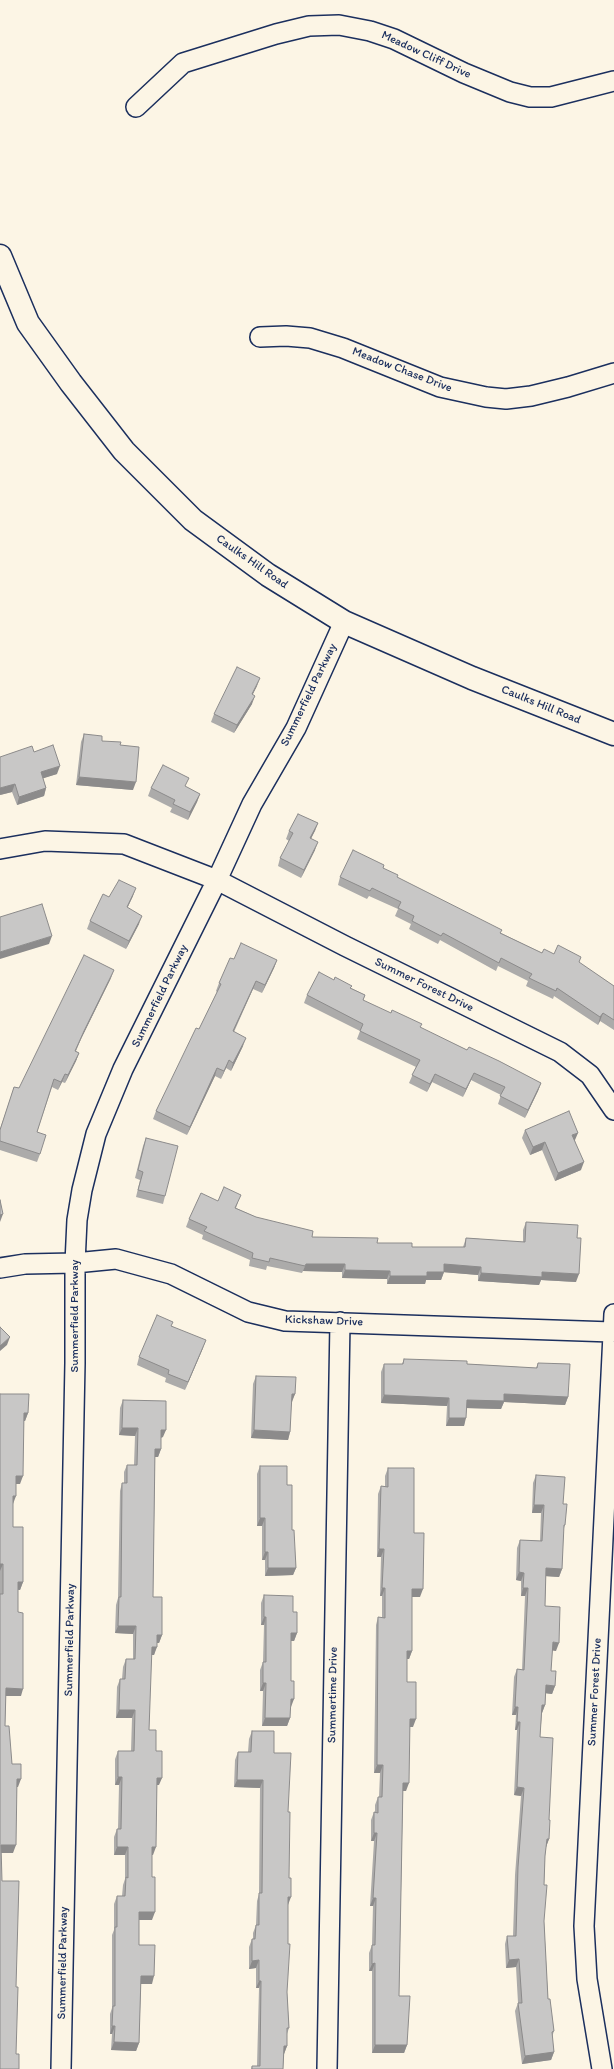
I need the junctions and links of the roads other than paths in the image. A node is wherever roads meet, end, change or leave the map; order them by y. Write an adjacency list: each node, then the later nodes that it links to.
1 (614, 81): 2 (street, Meadow Cliff Drive)
2 (136, 107)
3 (0, 256): 6 (main road, Caulks Hill Road)
4 (260, 337): 5 (street, Meadow Chase Drive)
5 (614, 373)
6 (344, 622): 7 (main road, Caulks Hill Road); 9 (street, Summerfield Parkway)
7 (614, 734)
8 (0, 849): 9 (street, Summer Forest Drive)
9 (217, 880): 10 (street, Summer Forest Drive); 11 (street, Summerfield Parkway)
10 (614, 1110)
11 (75, 1263): 12 (street, Kickshaw Drive); 13 (street, Kickshaw Drive); 15 (street, Summerfield Parkway)
12 (0, 1268)
13 (340, 1322): 14 (street, Kickshaw Drive); 16 (street, Summertime Drive)
14 (613, 1323): 17 (street, Summer Forest Drive)
15 (61, 2069)
16 (327, 2069)
17 (602, 2069)

